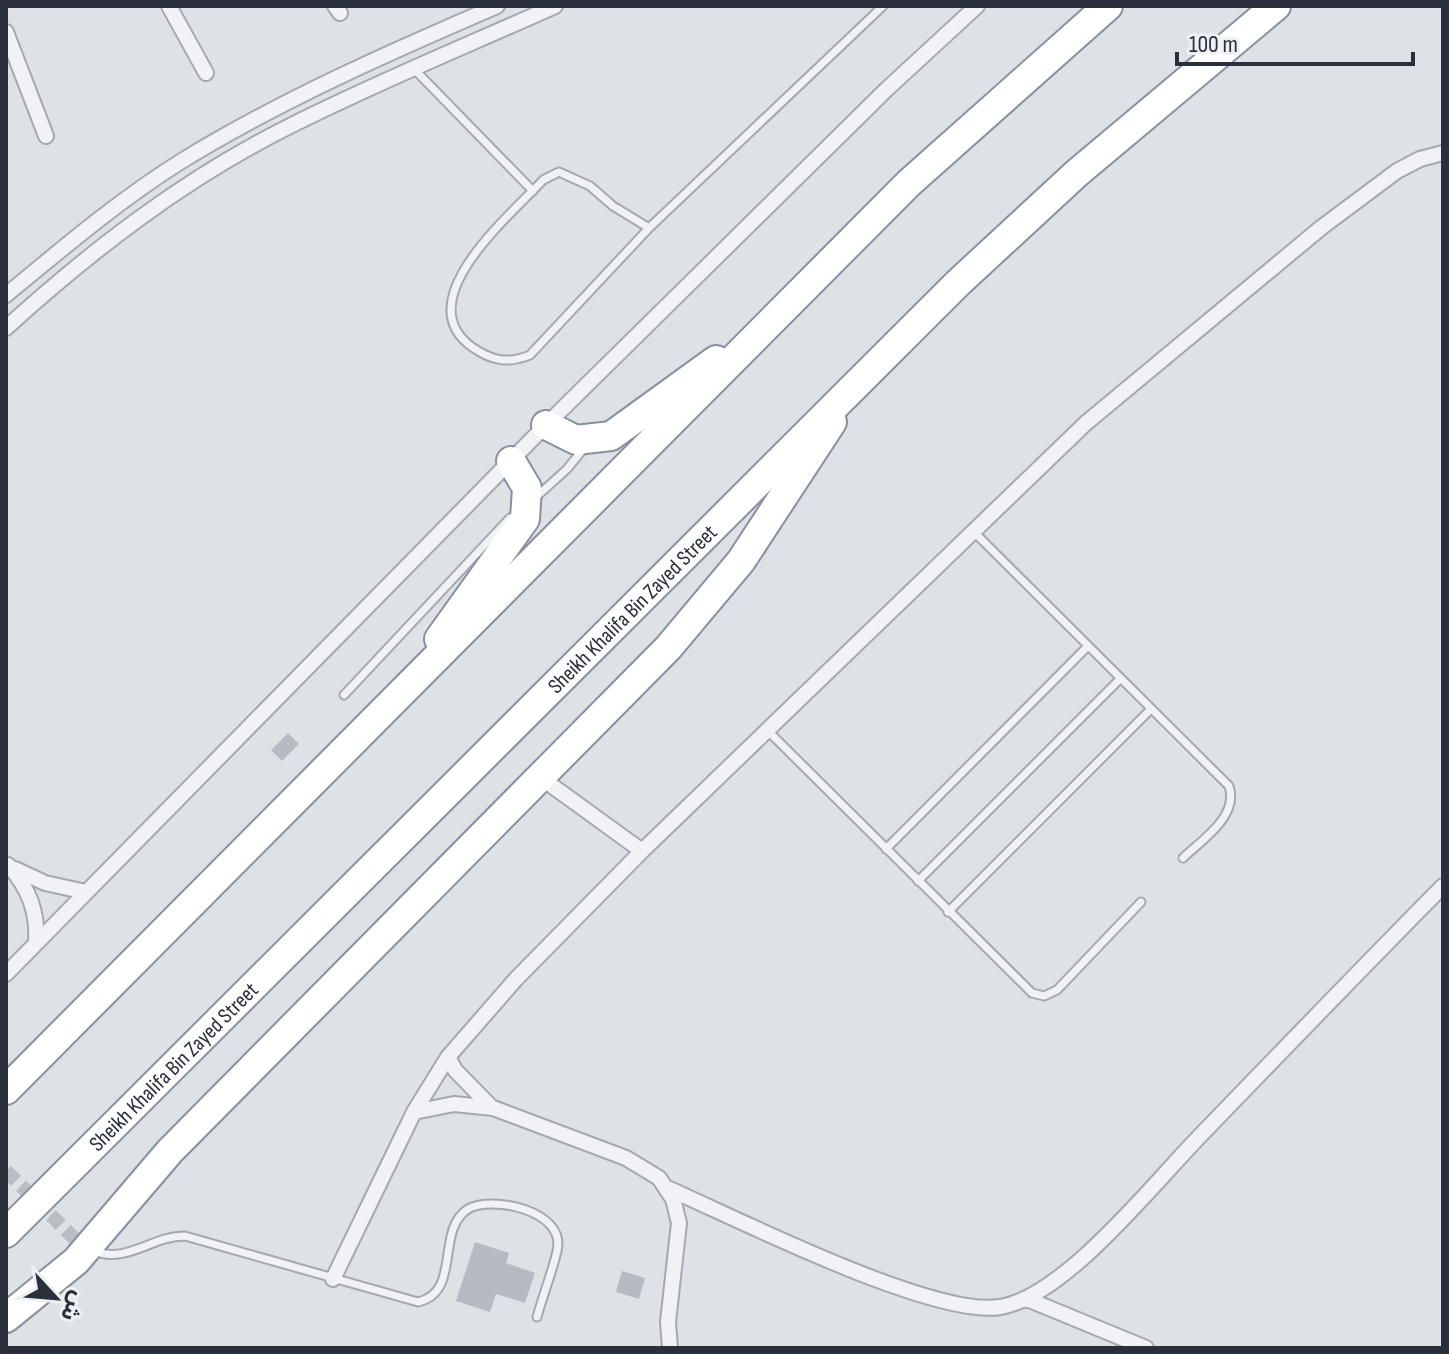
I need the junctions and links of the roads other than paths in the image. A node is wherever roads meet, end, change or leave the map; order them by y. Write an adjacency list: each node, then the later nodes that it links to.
1 (169, 6): 10 (street)
2 (497, 6): 15 (street)
3 (555, 6): 9 (street)
4 (883, 6): 14 (lane)
5 (977, 6): 19 (street)
6 (1108, 6): 17 (highway)
7 (1276, 6): 18 (highway, Sheikh Khalifa Bin Zayed Street)
8 (6, 32): 11 (street)
9 (415, 70): 13 (lane); 16 (street)
10 (206, 73)
11 (46, 136)
12 (1443, 153): 23 (street)
13 (533, 191): 14 (lane); 14 (lane)
14 (649, 228)
15 (6, 295)
16 (6, 328)
17 (758, 335): 20 (highway); 26 (highway)
18 (854, 385): 30 (highway); 47 (highway, Sheikh Khalifa Bin Zayed Street)
19 (546, 425): 20 (highway); 21 (street)
20 (588, 441): 22 (lane)
21 (511, 461): 22 (highway); 37 (street)
22 (528, 503): 26 (highway); 27 (lane)
23 (973, 530): 24 (lane); 29 (street)
24 (1087, 647): 25 (lane); 31 (lane)
25 (1119, 680): 28 (lane); 35 (lane)
26 (414, 681): 43 (highway)
27 (344, 695)
28 (1150, 710): 33 (lane); 39 (lane)
29 (769, 732): 31 (lane); 32 (street)
30 (540, 777): 32 (street); 48 (highway)
31 (886, 849): 35 (lane)
32 (642, 851): 42 (street)
33 (1183, 858)
34 (7, 865): 37 (street); 40 (street)
35 (918, 881): 39 (lane)
36 (1443, 886): 50 (street)
37 (86, 892): 40 (street)
38 (1141, 902): 39 (lane)
39 (948, 912)
40 (36, 943): 41 (street)
41 (6, 974)
42 (448, 1057): 44 (street); 45 (street)
43 (6, 1090)
44 (493, 1108): 45 (street); 46 (street)
45 (414, 1112): 49 (street)
46 (667, 1188): 50 (street); 53 (street)
47 (6, 1233)
48 (84, 1246): 49 (lane); 52 (highway)
49 (333, 1279): 51 (lane)
50 (1027, 1299): 54 (street)
51 (537, 1317)
52 (6, 1318)
53 (670, 1348)
54 (1146, 1348)

